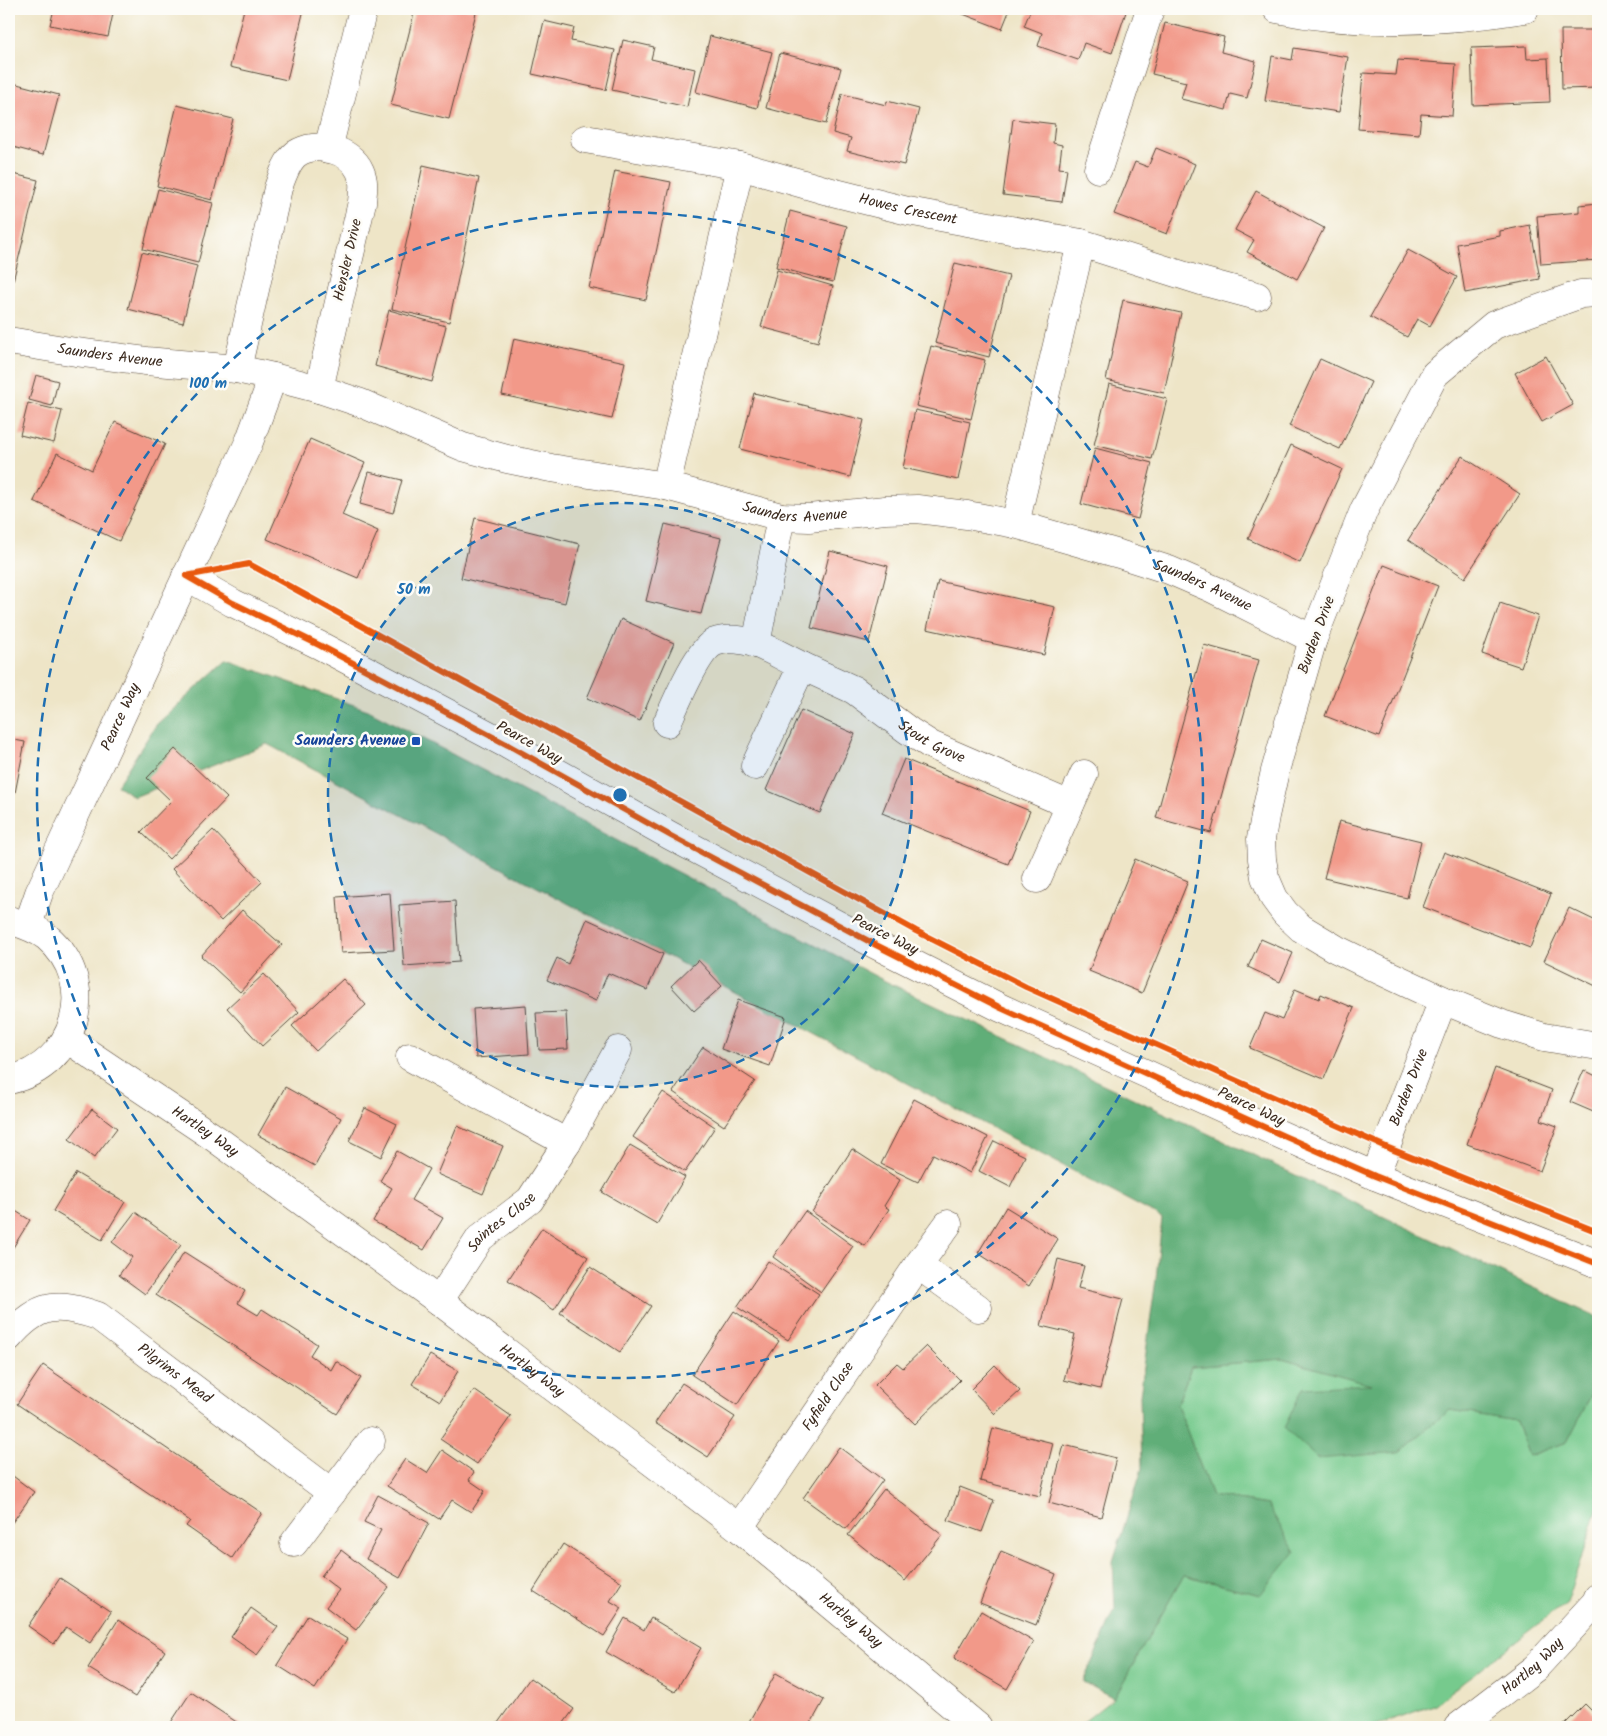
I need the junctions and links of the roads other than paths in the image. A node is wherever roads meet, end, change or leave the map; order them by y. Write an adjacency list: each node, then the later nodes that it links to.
1 (363, 9): 6 (street)
2 (1150, 9): 8 (street)
3 (1277, 9): 4 (street)
4 (1525, 9)
5 (585, 139): 7 (street, Howes Crescent)
6 (328, 149): 13 (street, Hensler Drive); 15 (street, Hensler Drive)
7 (740, 166): 9 (street, Howes Crescent); 16 (street)
8 (1098, 169)
9 (1081, 242): 11 (street, Howes Crescent); 18 (street)
10 (1598, 293): 20 (street, Burden Drive)
11 (1257, 296)
12 (9, 341): 13 (street, Saunders Avenue)
13 (237, 369): 14 (street, Saunders Avenue)
14 (273, 377): 15 (street, Saunders Avenue); 19 (street)
15 (319, 389): 16 (street, Saunders Avenue)
16 (666, 486): 17 (street, Saunders Avenue)
17 (781, 517): 18 (street, Saunders Avenue); 21 (street)
18 (1015, 524): 20 (street, Saunders Avenue)
19 (186, 576): 28 (street, Pearce Way); 36 (street, Pearce Way)
20 (1313, 639): 29 (street, Burden Drive)
21 (756, 644): 22 (street, Stout Grove); 23 (street, Stout Grove)
22 (802, 666): 24 (street); 26 (street, Stout Grove)
23 (666, 723)
24 (755, 766)
25 (1084, 774): 26 (street)
26 (1070, 805): 27 (street)
27 (1037, 879)
28 (18, 923): 30 (street)
29 (1443, 1000): 31 (street, Burden Drive); 36 (street, Burden Drive)
30 (67, 1040): 34 (street); 40 (street, Hartley Way)
31 (1598, 1046)
32 (618, 1050): 35 (street, Saintes Close)
33 (410, 1057): 35 (street)
34 (9, 1080)
35 (567, 1143): 40 (street, Saintes Close)
36 (1375, 1176): 38 (street, Pearce Way)
37 (948, 1224): 39 (street, Fyfield Close)
38 (1598, 1264)
39 (918, 1265): 41 (street); 45 (street, Fyfield Close)
40 (439, 1301): 45 (street, Hartley Way)
41 (978, 1308)
42 (9, 1337): 44 (street, Pilgrims Mead)
43 (371, 1440): 44 (street)
44 (332, 1493): 46 (street)
45 (739, 1528): 48 (street, Hartley Way)
46 (294, 1543)
47 (1598, 1601): 49 (street, Hartley Way)
48 (978, 1727)
49 (1458, 1727)

